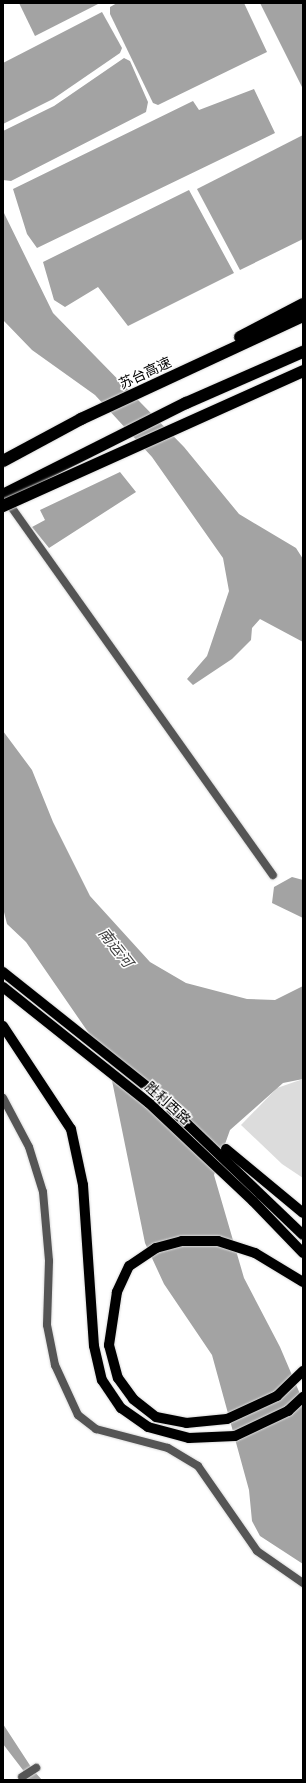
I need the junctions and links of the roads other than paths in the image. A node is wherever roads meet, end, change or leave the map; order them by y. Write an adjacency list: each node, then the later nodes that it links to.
1 (303, 304): 5 (highway)
2 (303, 316): 5 (highway, 苏台高速)
3 (303, 352): 7 (highway)
4 (303, 372): 8 (highway, bridge)
5 (81, 419): 6 (highway, 苏台高速)
6 (3, 461)
7 (3, 495): 9 (street)
8 (3, 506)
9 (273, 875)
10 (3, 972): 13 (main road, 胜利西路)
11 (3, 987): 17 (main road, 胜利西路)
12 (3, 1026): 20 (main road)
13 (156, 1093): 15 (main road); 16 (main road, 胜利西路)
14 (3, 1098): 21 (street)
15 (303, 1213)
16 (303, 1235)
17 (303, 1254)
18 (303, 1282): 19 (main road)
19 (303, 1371)
20 (303, 1397)
21 (303, 1583)
22 (36, 1768): 23 (street)
23 (22, 1777)

